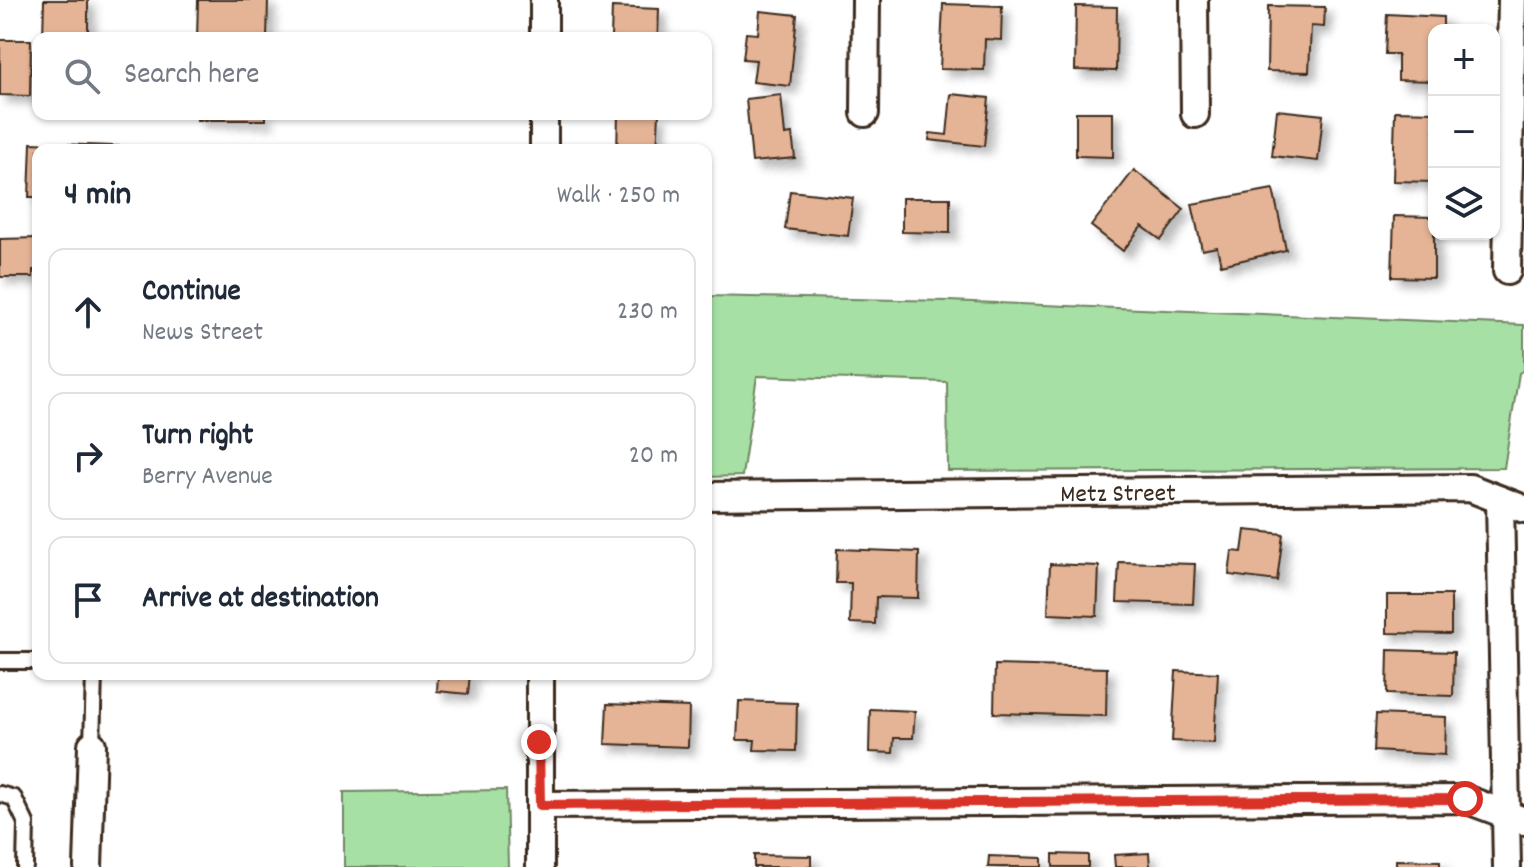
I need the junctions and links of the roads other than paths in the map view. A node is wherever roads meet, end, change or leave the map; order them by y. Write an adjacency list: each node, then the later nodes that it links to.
1 (544, 0): 5 (street)
2 (866, 0): 6 (street)
3 (1194, 0): 7 (street)
4 (1512, 0): 10 (street)
5 (544, 32)
6 (865, 113)
7 (1195, 114)
8 (544, 120): 9 (street)
9 (544, 144)
10 (1507, 271)
11 (712, 496): 12 (street, Metz Street)
12 (1512, 504): 20 (street)
13 (0, 661): 14 (lane)
14 (32, 661)
15 (94, 680): 17 (lane)
16 (540, 680): 19 (street)
17 (92, 745): 22 (street)
18 (0, 794): 21 (lane)
19 (540, 805): 20 (street); 23 (street)
20 (1515, 818): 24 (street)
21 (25, 867)
22 (88, 867)
23 (540, 867)
24 (1507, 867)

